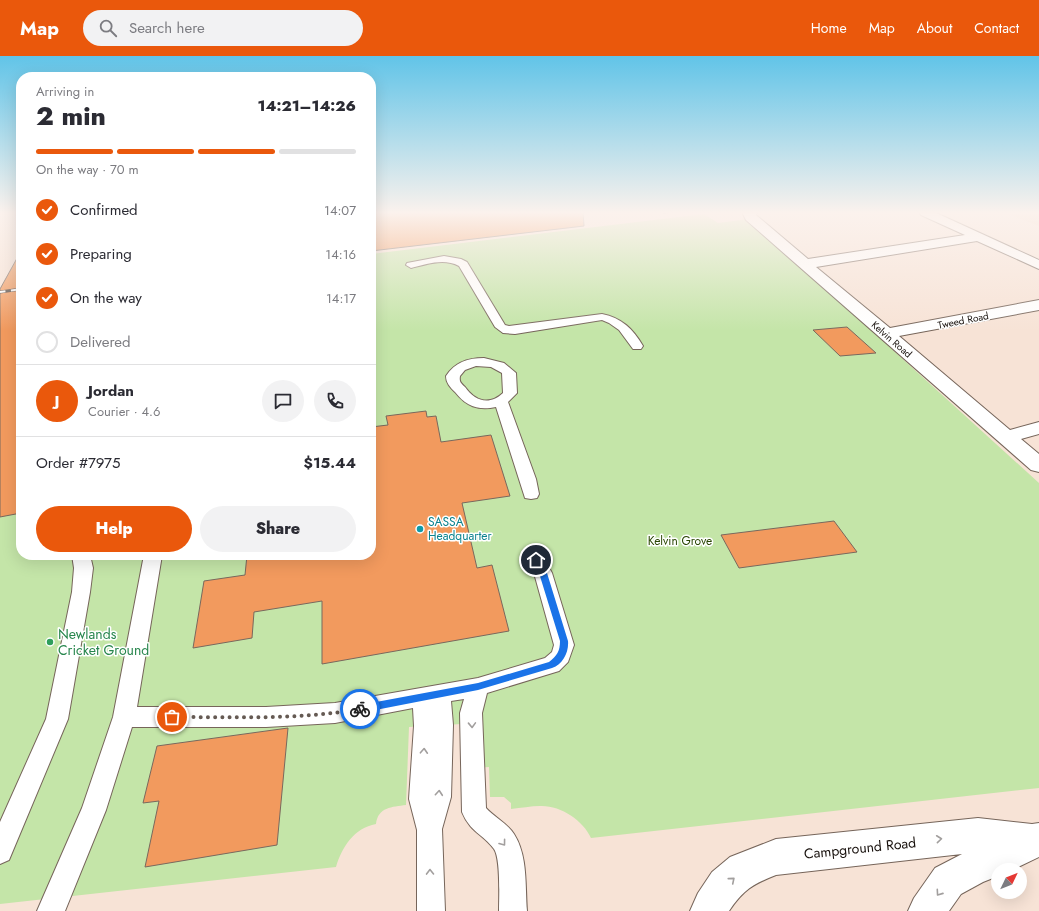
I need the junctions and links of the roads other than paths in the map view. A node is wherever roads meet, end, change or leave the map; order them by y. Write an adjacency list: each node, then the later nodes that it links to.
1 (792, 252): 4 (street, Kelvin Road)
2 (884, 252): 4 (street)
3 (1011, 252): 6 (street)
4 (806, 264): 8 (street, Kelvin Road)
5 (412, 265): 9 (lane)
6 (1039, 265)
7 (1039, 305): 8 (street, Tweed Road)
8 (886, 334): 12 (street, Kelvin Road)
9 (637, 346)
10 (501, 401): 14 (lane)
11 (1039, 428): 12 (street)
12 (1006, 437): 13 (street, Kelvin Road)
13 (1039, 465)
14 (531, 494)
15 (83, 560): 22 (lane)
16 (152, 560): 20 (lane)
17 (536, 560): 18 (lane)
18 (478, 687): 19 (lane); 25 (lane, one-way to 25)
19 (432, 695): 20 (lane); 24 (lane, one-way to 19)
20 (124, 717): 23 (lane)
21 (1036, 841): 26 (street, Campground Road, one-way to 21); 27 (street, Campground Road, one-way to 27)
22 (0, 851)
23 (51, 911)
24 (431, 911)
25 (513, 911)
26 (709, 911)
27 (927, 911)

